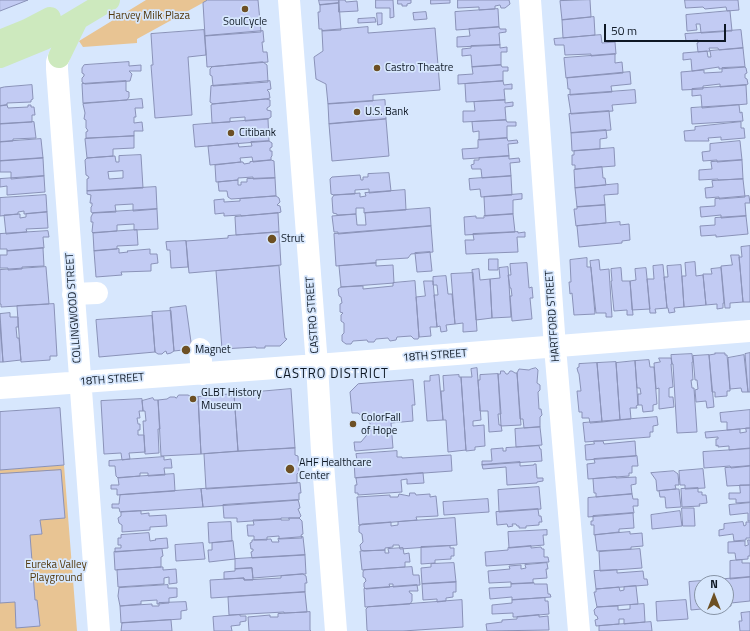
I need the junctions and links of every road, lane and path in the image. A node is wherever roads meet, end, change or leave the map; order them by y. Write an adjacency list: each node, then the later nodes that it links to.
1 (109, 0): 4 (main road)
2 (289, 0): 13 (street, CASTRO STREET)
3 (530, 0): 11 (street, HARTFORD STREET)
4 (79, 10): 5 (main road); 6 (main road); 7 (main road)
5 (0, 41)
6 (59, 56): 9 (street, COLLINGWOOD STREET)
7 (0, 57)
8 (97, 293): 9 (street)
9 (73, 294): 15 (street, COLLINGWOOD STREET)
10 (750, 331): 11 (street, 18TH STREET)
11 (555, 347): 13 (street, 18TH STREET); 19 (street, HARTFORD STREET)
12 (200, 349): 14 (street)
13 (317, 366): 14 (street, 18TH STREET); 18 (street, CASTRO STREET)
14 (202, 374): 15 (street, 18TH STREET)
15 (80, 382): 16 (street, 18TH STREET); 17 (street, COLLINGWOOD STREET)
16 (0, 388)
17 (99, 631)
18 (336, 631)
19 (579, 631)

